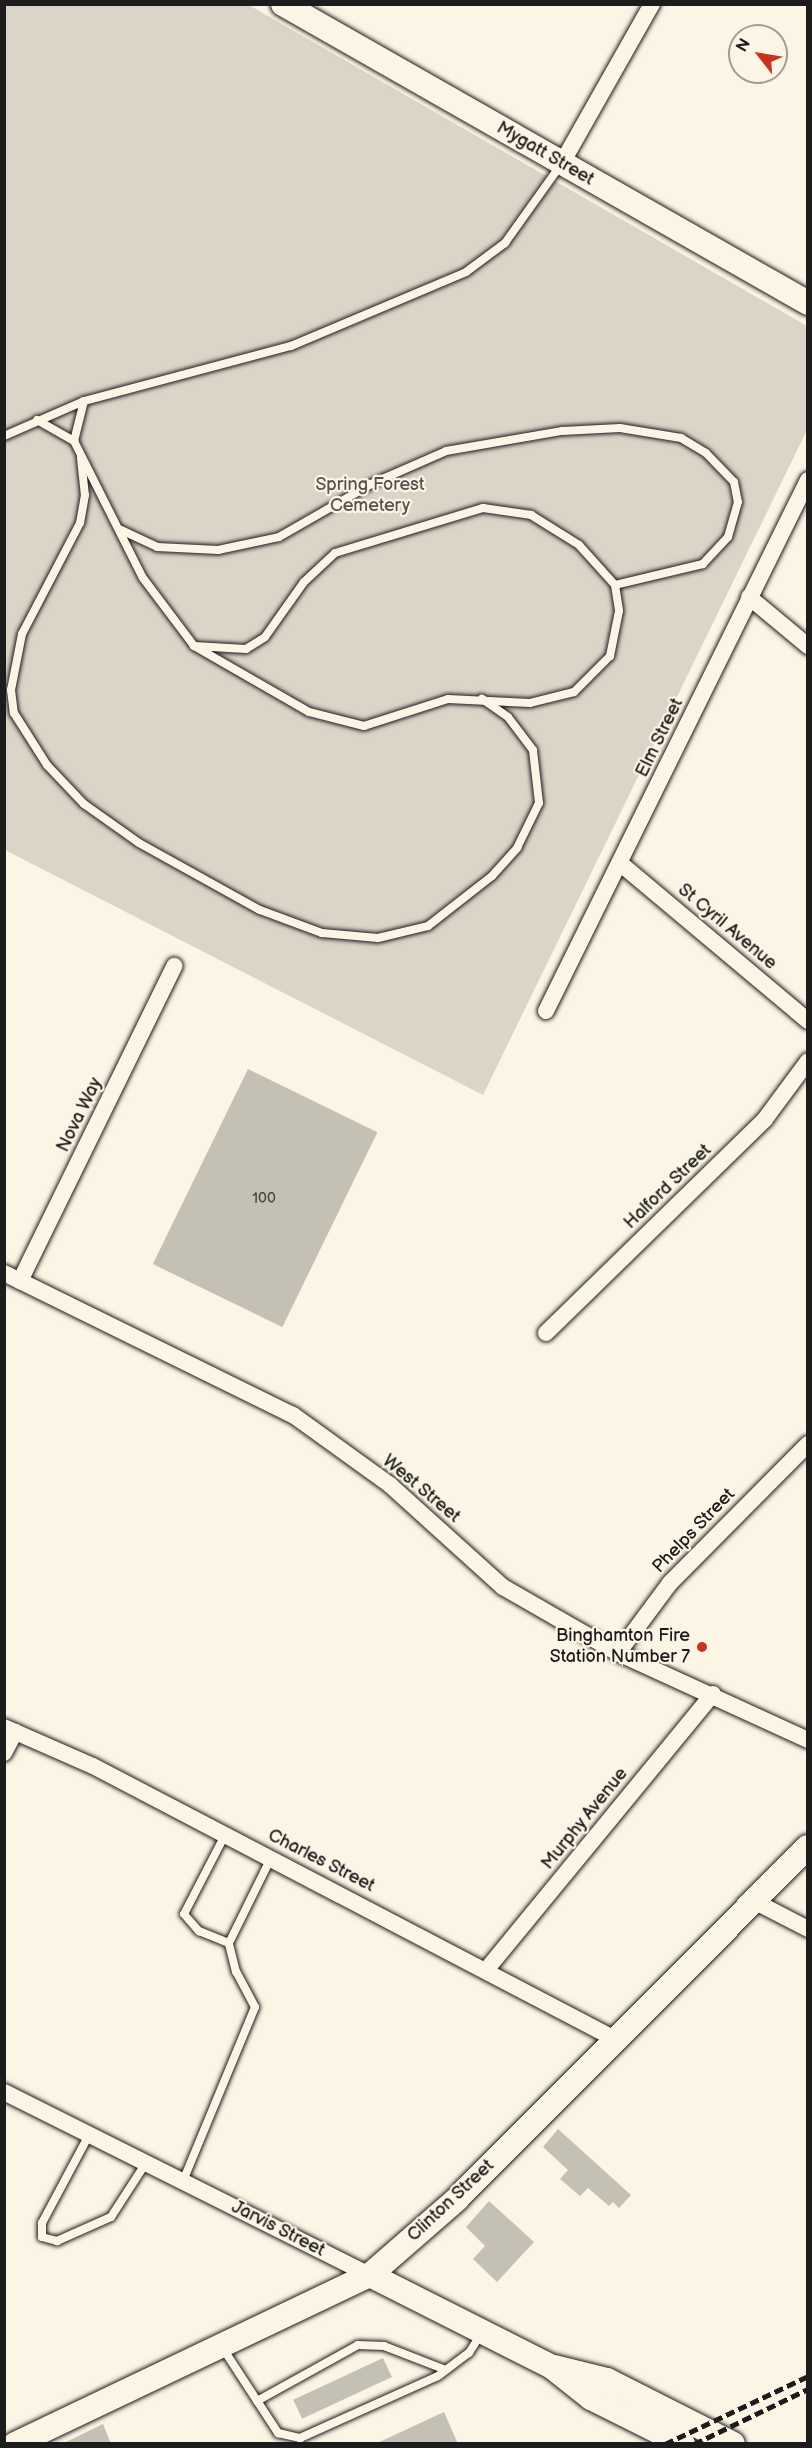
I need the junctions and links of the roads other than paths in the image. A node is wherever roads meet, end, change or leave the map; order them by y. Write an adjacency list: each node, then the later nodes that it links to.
1 (283, 4): 3 (street, Mygatt Street)
2 (652, 4): 3 (street)
3 (562, 163): 4 (street, Mygatt Street); 5 (lane)
4 (807, 303)
5 (84, 401): 6 (lane); 8 (lane)
6 (37, 420): 7 (lane); 8 (lane)
7 (4, 436)
8 (74, 441): 9 (lane)
9 (80, 452): 11 (lane); 16 (lane)
10 (807, 480): 13 (street, Elm Street)
11 (121, 530): 12 (lane); 14 (lane)
12 (615, 585): 14 (lane); 16 (lane)
13 (749, 597): 15 (street); 17 (street, Elm Street)
14 (194, 646): 16 (lane)
15 (807, 646)
16 (481, 699)
17 (621, 864): 19 (street, Elm Street); 20 (street, St Cyril Avenue)
18 (174, 966): 22 (street, Nova Way)
19 (546, 1011)
20 (807, 1021)
21 (807, 1061): 23 (street, Halford Street)
22 (12, 1277): 25 (street, West Street)
23 (546, 1333)
24 (807, 1444): 25 (street, Phelps Street)
25 (618, 1653): 26 (street, West Street)
26 (713, 1694): 28 (street, West Street); 36 (street, Murphy Avenue)
27 (10, 1729): 29 (street); 30 (street, Charles Street)
28 (807, 1740)
29 (4, 1753)
30 (225, 1834): 32 (street, Charles Street); 35 (lane)
31 (804, 1856): 33 (street, Clinton Street)
32 (271, 1858): 35 (lane); 36 (street, Charles Street)
33 (754, 1901): 34 (street); 37 (street, Clinton Street)
34 (807, 1929)
35 (229, 1943): 41 (lane)
36 (487, 1969): 37 (street, Charles Street)
37 (615, 2039): 42 (street, Clinton Street)
38 (4, 2092): 39 (street, Jarvis Street)
39 (89, 2135): 40 (street, Jarvis Street); 40 (lane)
40 (146, 2163): 41 (street, Jarvis Street)
41 (183, 2181): 42 (street, Jarvis Street)
42 (370, 2275): 43 (street, Jarvis Street); 44 (street, Clinton Street)
43 (482, 2331): 45 (street, Jarvis Street); 46 (lane)
44 (222, 2346): 47 (lane); 48 (street, Clinton Street)
45 (552, 2367): 49 (street, Jarvis Street); 50 (street, Jarvis Street)
46 (446, 2370): 47 (lane); 47 (lane)
47 (257, 2401)
48 (15, 2444)
49 (683, 2444)
50 (733, 2444)

